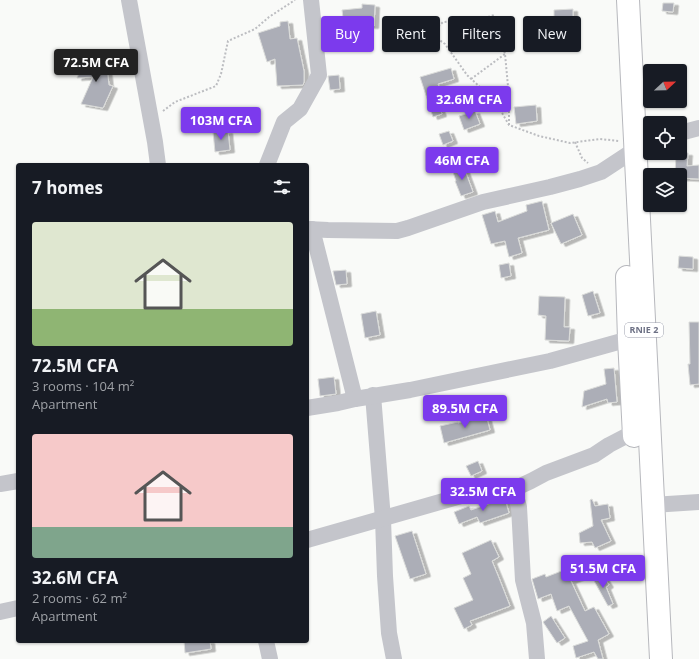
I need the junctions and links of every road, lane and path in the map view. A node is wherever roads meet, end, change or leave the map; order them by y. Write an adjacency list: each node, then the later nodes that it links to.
1 (129, 0): 8 (street)
2 (295, 0): 8 (path)
3 (311, 0): 15 (street)
4 (615, 0): 13 (highway, RNIE 2 / RNIE 2)
5 (628, 0): 13 (highway, RNIE 2 / RNIE 2)
6 (505, 54): 7 (path); 7 (path); 9 (path)
7 (471, 79): 9 (path)
8 (151, 120): 14 (street)
9 (509, 125): 12 (path)
10 (699, 128): 11 (street)
11 (687, 132)
12 (575, 142): 13 (path); 16 (path)
13 (633, 148): 16 (street); 18 (highway, RNIE 2 / RNIE 2); 27 (highway, RNIE 2 / RNIE 2)
14 (158, 163)
15 (268, 163)
16 (601, 172): 17 (street)
17 (309, 229): 20 (street)
18 (629, 339): 19 (street); 22 (highway, RNIE 2 / RNIE 2)
19 (373, 395): 20 (street); 28 (street)
20 (355, 399): 21 (street)
21 (309, 408)
22 (634, 432): 25 (street); 36 (highway, RNIE 2 / RNIE 2)
23 (16, 481): 24 (street)
24 (0, 484)
25 (514, 489): 28 (street); 35 (street)
26 (699, 502): 27 (street)
27 (652, 505): 37 (highway, RNIE 2 / RNIE 2)
28 (383, 519): 29 (street); 34 (street)
29 (309, 539)
30 (16, 608): 31 (street)
31 (0, 612)
32 (266, 643): 33 (street)
33 (270, 659)
34 (394, 659)
35 (537, 659)
36 (645, 659)
37 (660, 659)

